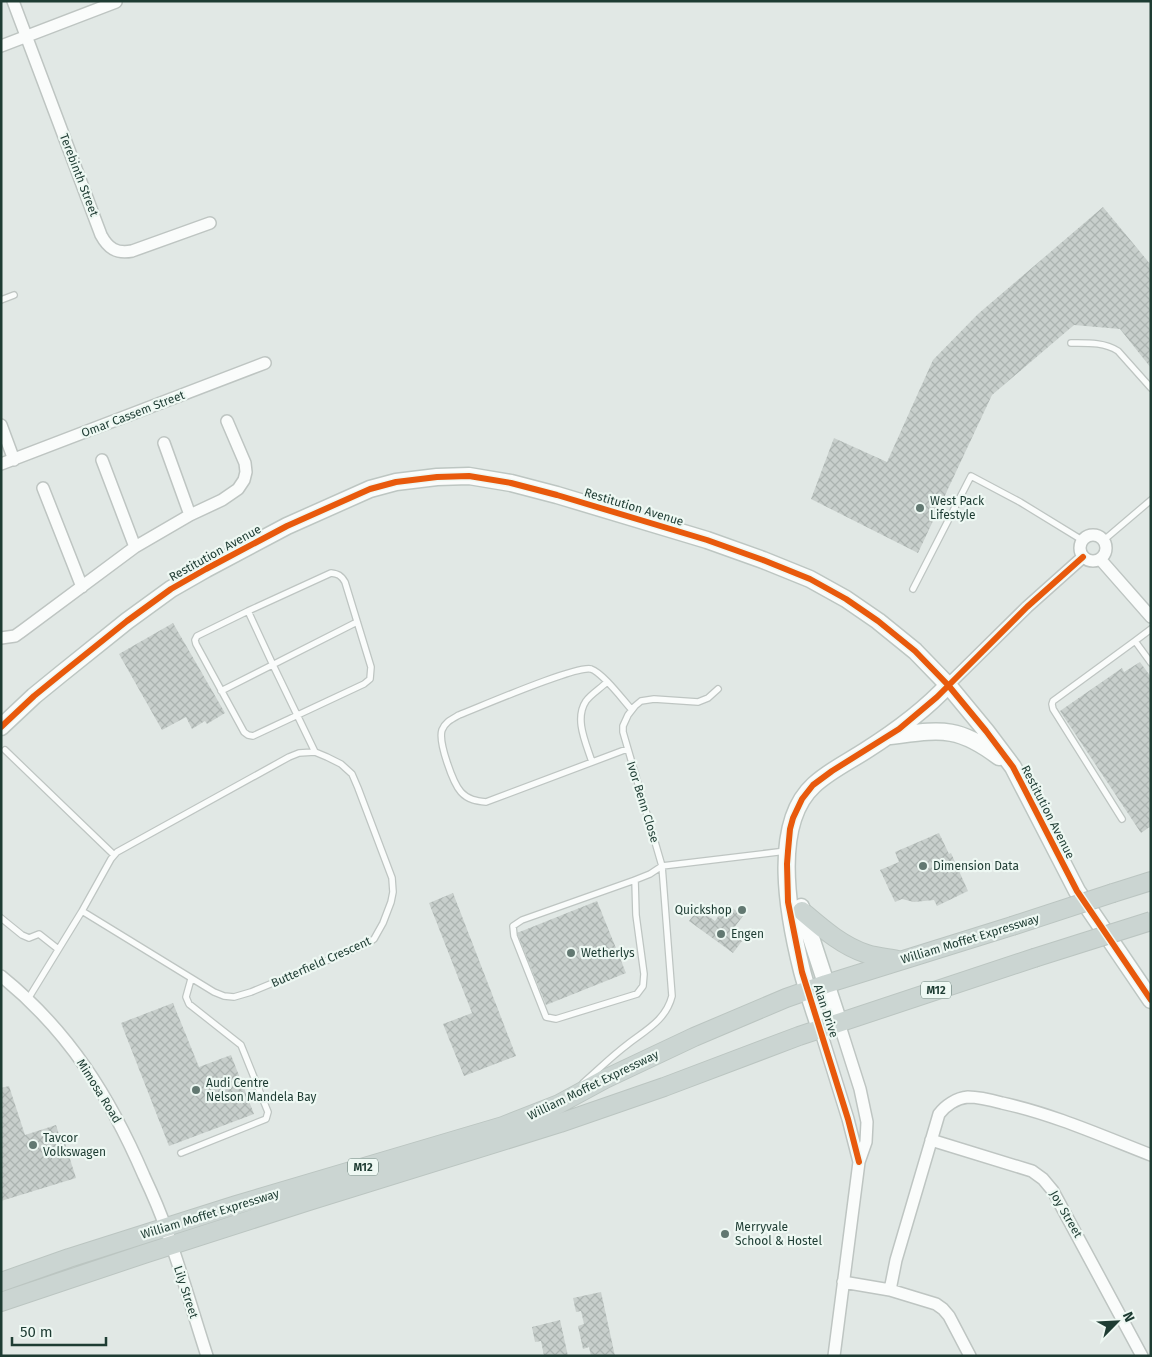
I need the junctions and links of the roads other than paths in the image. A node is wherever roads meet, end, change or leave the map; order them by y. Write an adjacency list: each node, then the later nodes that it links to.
1 (13, 1): 3 (street, Terebinth Street)
2 (116, 2): 3 (street)
3 (27, 36): 4 (street); 5 (street, Terebinth Street)
4 (1, 46)
5 (210, 223)
6 (14, 295): 7 (lane)
7 (1, 300)
8 (1071, 343): 10 (lane)
9 (265, 363): 14 (street, Omar Cassem Street)
10 (1151, 388)
11 (227, 421): 19 (street)
12 (1, 425): 14 (street)
13 (164, 443): 19 (street)
14 (14, 460): 16 (street, Omar Cassem Street)
15 (102, 460): 22 (street)
16 (1, 464)
17 (43, 488): 25 (street)
18 (1151, 500): 21 (lane)
19 (190, 515): 22 (street)
20 (1082, 540): 21 (street); 23 (street); 26 (lane)
21 (1104, 540): 24 (street)
22 (135, 547): 25 (street)
23 (1083, 557): 24 (street); 36 (street)
24 (1100, 559): 28 (street)
25 (82, 587): 31 (street)
26 (914, 589)
27 (248, 611): 29 (lane); 34 (lane); 38 (lane)
28 (1151, 617)
29 (357, 622): 34 (lane); 40 (lane)
30 (1151, 629): 32 (lane)
31 (1, 638)
32 (1135, 641): 33 (lane); 48 (lane)
33 (1151, 663)
34 (273, 665): 38 (lane); 40 (lane)
35 (607, 682): 39 (lane); 46 (lane); 46 (lane)
36 (948, 684): 41 (street, Restitution Avenue); 42 (street); 47 (street, Restitution Avenue)
37 (718, 689): 39 (lane)
38 (221, 690): 40 (lane)
39 (632, 710): 43 (lane, Ivor Benn Close)
40 (298, 714): 45 (lane)
41 (1, 727)
42 (888, 736): 47 (street); 50 (street)
43 (627, 749): 46 (lane); 51 (lane, Ivor Benn Close)
44 (5, 750): 49 (lane)
45 (315, 752): 49 (lane); 61 (lane, Butterfield Crescent)
46 (592, 762)
47 (1013, 767): 65 (street, Restitution Avenue)
48 (1122, 819)
49 (114, 855): 54 (lane)
50 (787, 857): 51 (lane); 55 (street, Alan Drive); 63 (street, Alan Drive)
51 (662, 866): 52 (lane); 68 (lane, Ivor Benn Close)
52 (635, 880): 52 (lane)
53 (1151, 881): 59 (main road, William Moffet Expressway / M12, bridge)
54 (82, 910): 58 (lane); 61 (lane, Butterfield Crescent)
55 (802, 911): 59 (main road); 62 (street, Alan Drive)
56 (1, 918): 58 (lane)
57 (1151, 922): 66 (main road, William Moffet Expressway / M12, bridge)
58 (58, 949): 64 (lane)
59 (901, 960): 62 (main road, William Moffet Expressway / M12)
60 (1, 976): 64 (street, Mimosa Road)
61 (191, 978): 70 (lane)
62 (826, 984): 63 (main road, William Moffet Expressway / M12); 66 (street, Alan Drive)
63 (808, 990): 67 (street, Alan Drive); 68 (main road, William Moffet Expressway / M12)
64 (28, 999): 73 (street, Mimosa Road)
65 (1151, 1000)
66 (839, 1023): 67 (main road, William Moffet Expressway / M12); 72 (street, Alan Drive)
67 (820, 1029): 72 (street, Alan Drive); 74 (main road, William Moffet Expressway / M12)
68 (559, 1104): 73 (main road, William Moffet Expressway / M12)
69 (931, 1140): 71 (street); 77 (street); 82 (street, Joy Street)
70 (182, 1153)
71 (1151, 1155)
72 (859, 1162): 76 (street, Alan Drive)
73 (166, 1228): 74 (street, Lily Street); 75 (main road, William Moffet Expressway / M12)
74 (172, 1245): 78 (main road, William Moffet Expressway / M12); 79 (street, Lily Street)
75 (1, 1282)
76 (843, 1282): 77 (street); 80 (street, Alan Drive)
77 (890, 1290): 81 (street)
78 (1, 1302)
79 (207, 1356)
80 (834, 1356)
81 (970, 1356)
82 (1142, 1356)

